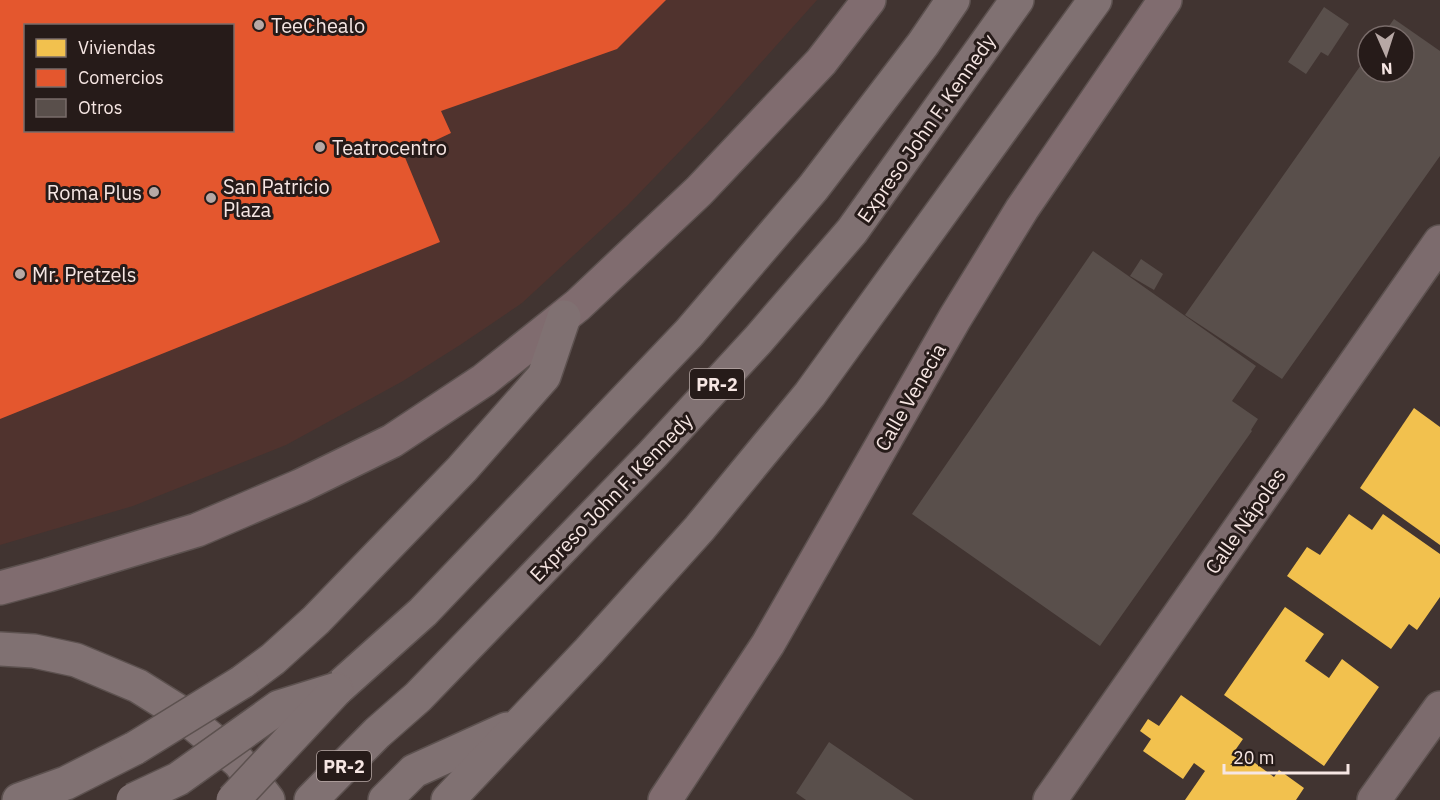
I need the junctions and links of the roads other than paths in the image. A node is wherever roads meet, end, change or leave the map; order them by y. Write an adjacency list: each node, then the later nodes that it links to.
1 (869, 0): 7 (street)
2 (953, 0): 10 (highway)
3 (1017, 0): 18 (highway, Expreso John F. Kennedy / PR-2)
4 (1095, 0): 12 (highway)
5 (1165, 0): 20 (street, Calle Venecia)
6 (1440, 242): 21 (street, Calle Nápoles)
7 (564, 317): 8 (street); 14 (highway, bridge)
8 (0, 588)
9 (0, 649): 17 (highway)
10 (337, 689): 15 (highway, bridge); 16 (highway, bridge)
11 (1440, 708): 22 (street)
12 (522, 722): 13 (highway); 19 (highway)
13 (449, 799)
14 (19, 800)
15 (133, 800)
16 (233, 800)
17 (268, 800)
18 (311, 800)
19 (385, 800)
20 (665, 800)
21 (1050, 800)
22 (1374, 800)

